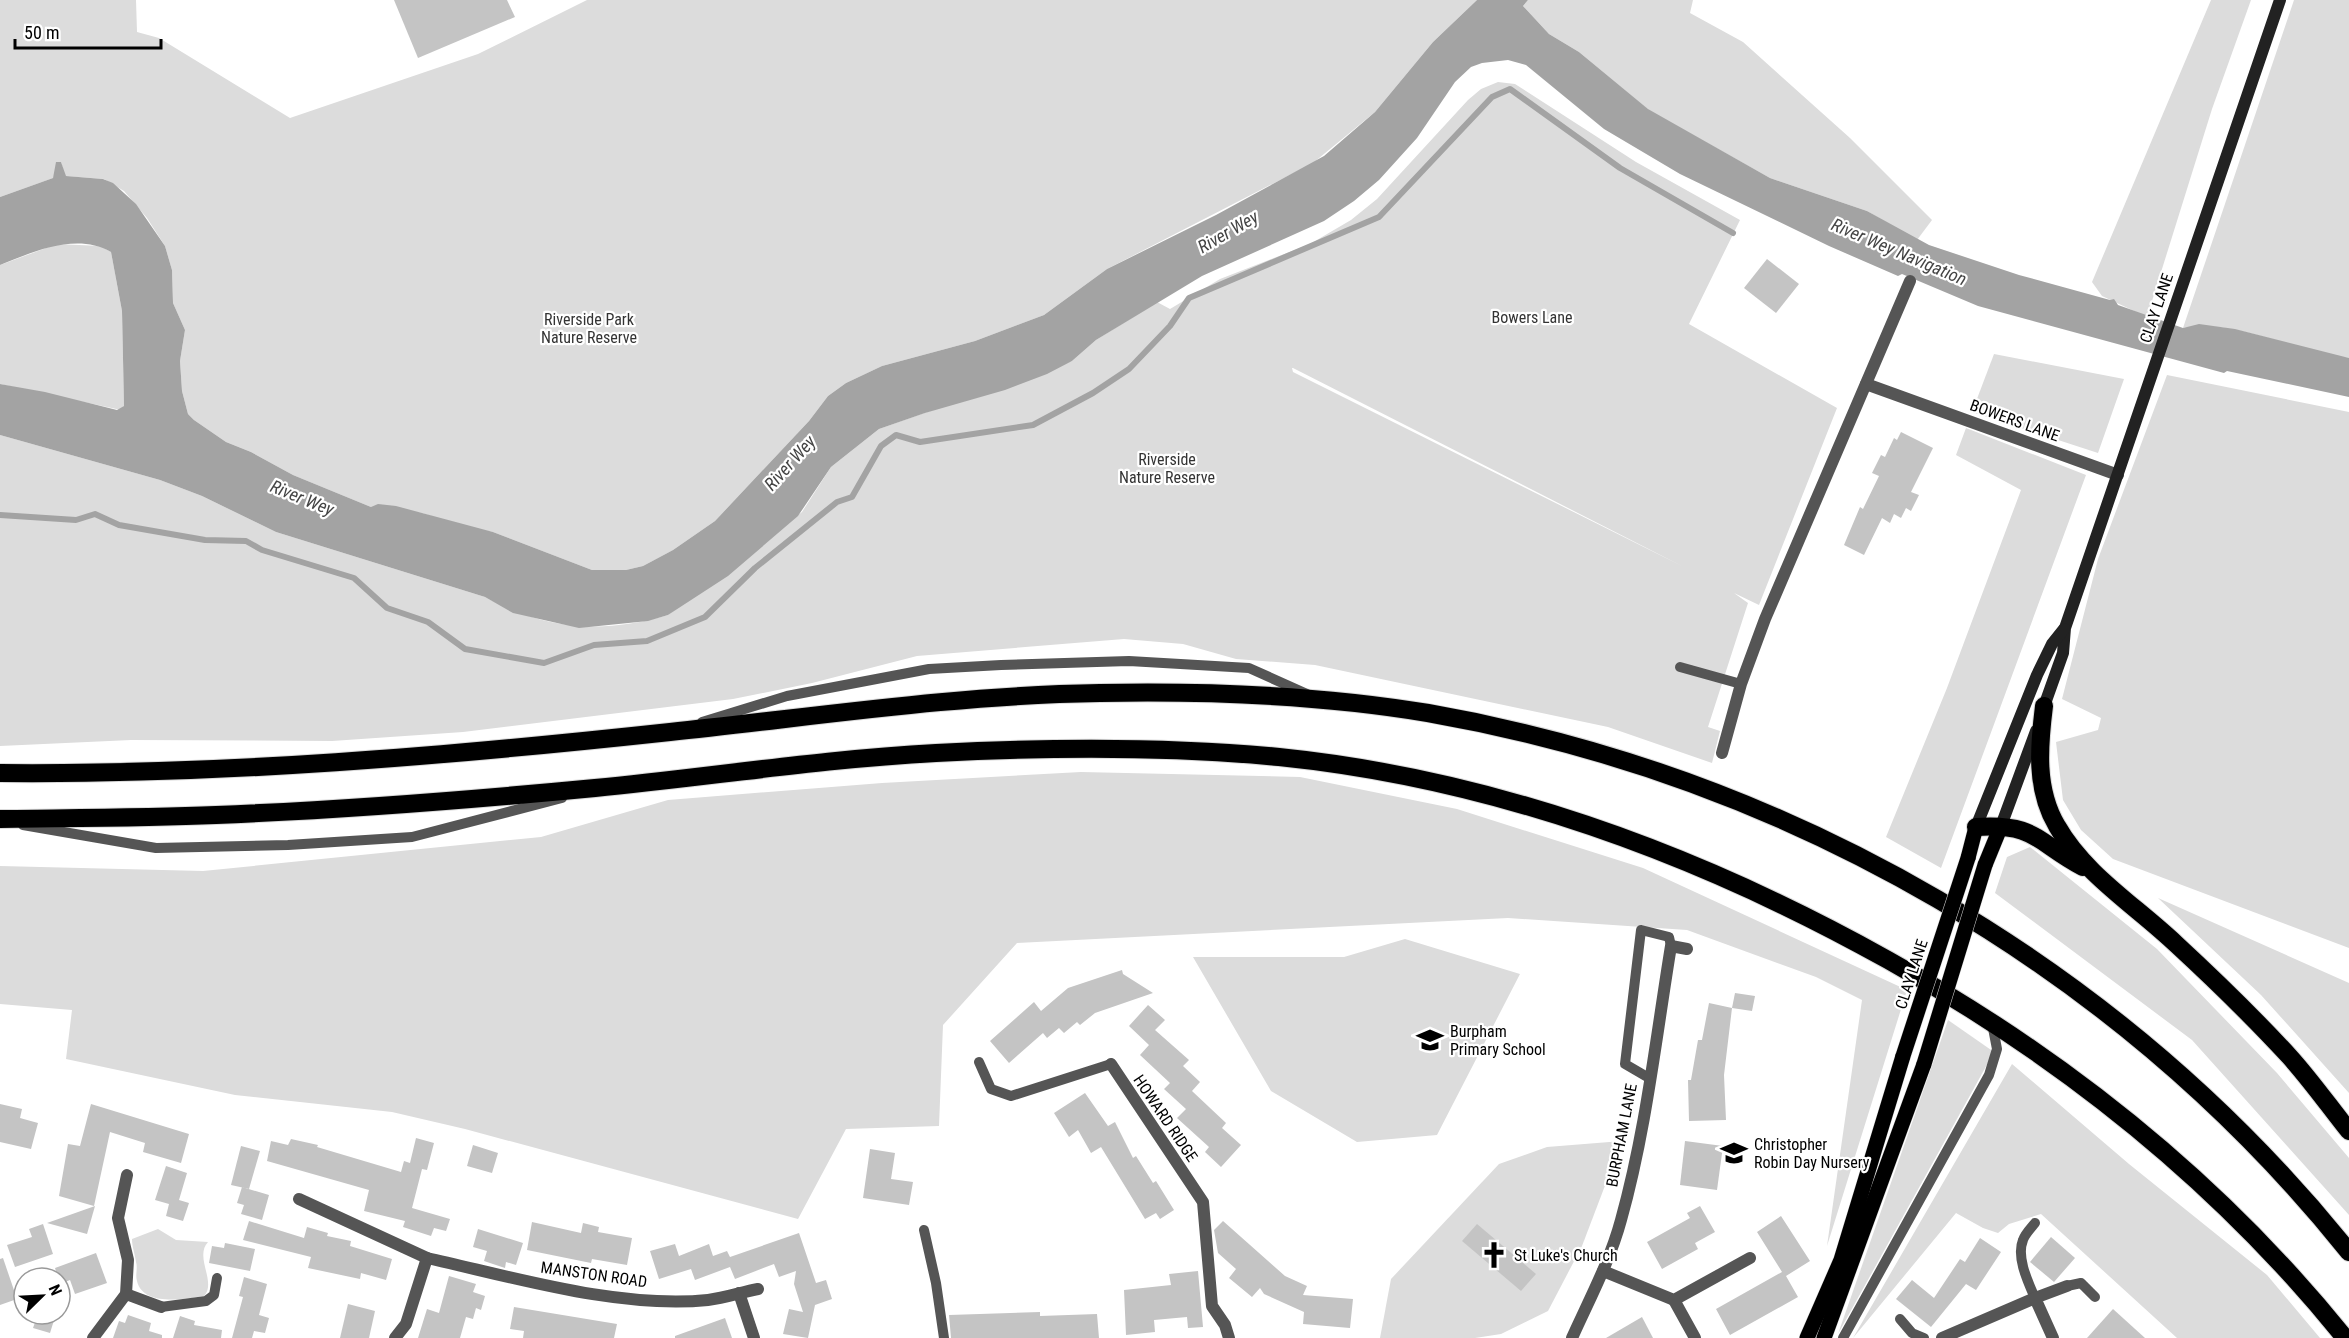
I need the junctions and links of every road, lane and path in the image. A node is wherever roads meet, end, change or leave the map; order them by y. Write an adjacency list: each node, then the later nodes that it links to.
1 (2280, 0): 4 (street, CLAY LANE)
2 (1910, 281): 3 (street)
3 (1866, 384): 4 (street, BOWERS LANE); 7 (street)
4 (2118, 475): 5 (street, CLAY LANE)
5 (2065, 628): 9 (street, CLAY LANE); 16 (street, CLAY LANE)
6 (1680, 667): 7 (lane)
7 (1741, 684): 11 (street)
8 (1318, 699): 10 (highway); 10 (lane); 29 (highway)
9 (2044, 706): 15 (street, CLAY LANE); 17 (highway)
10 (668, 733): 12 (highway)
11 (1722, 753)
12 (0, 773)
13 (603, 787): 14 (highway); 14 (lane); 20 (highway)
14 (0, 820)
15 (2001, 826): 16 (highway); 17 (highway); 52 (main road, CLAY LANE, bridge)
16 (1976, 827): 51 (main road, CLAY LANE, bridge)
17 (2098, 875): 24 (highway)
18 (1671, 946): 19 (street); 23 (street, BURPHAM LANE); 23 (lane)
19 (1687, 950)
20 (1992, 1022): 53 (lane); 57 (highway)
21 (979, 1062): 22 (lane, HOWARD RIDGE)
22 (1111, 1064): 48 (street, HOWARD RIDGE)
23 (1649, 1078): 32 (street, BURPHAM LANE)
24 (2349, 1131)
25 (127, 1176): 37 (street)
26 (299, 1199): 30 (street, MANSTON ROAD)
27 (2035, 1223): 39 (lane)
28 (924, 1230): 47 (lane)
29 (2349, 1252)
30 (426, 1258): 36 (street, MANSTON ROAD); 45 (street)
31 (1750, 1258): 40 (street)
32 (1603, 1271): 40 (street); 49 (street, BURPHAM LANE)
33 (217, 1278): 41 (lane)
34 (2067, 1286): 38 (lane); 39 (street)
35 (758, 1289): 36 (street, MANSTON ROAD)
36 (739, 1293): 46 (street)
37 (126, 1294): 41 (street); 44 (street)
38 (2095, 1297)
39 (2035, 1298): 43 (street); 56 (street)
40 (1674, 1300): 50 (street)
41 (161, 1307)
42 (1900, 1319): 54 (lane)
43 (1959, 1335): 55 (street)
44 (93, 1338)
45 (395, 1338)
46 (754, 1338)
47 (944, 1338)
48 (1229, 1338)
49 (1572, 1338)
50 (1695, 1338)
51 (1807, 1338)
52 (1824, 1338)
53 (1844, 1338)
54 (1924, 1338)
55 (1942, 1338)
56 (2053, 1338)
57 (2345, 1338)

